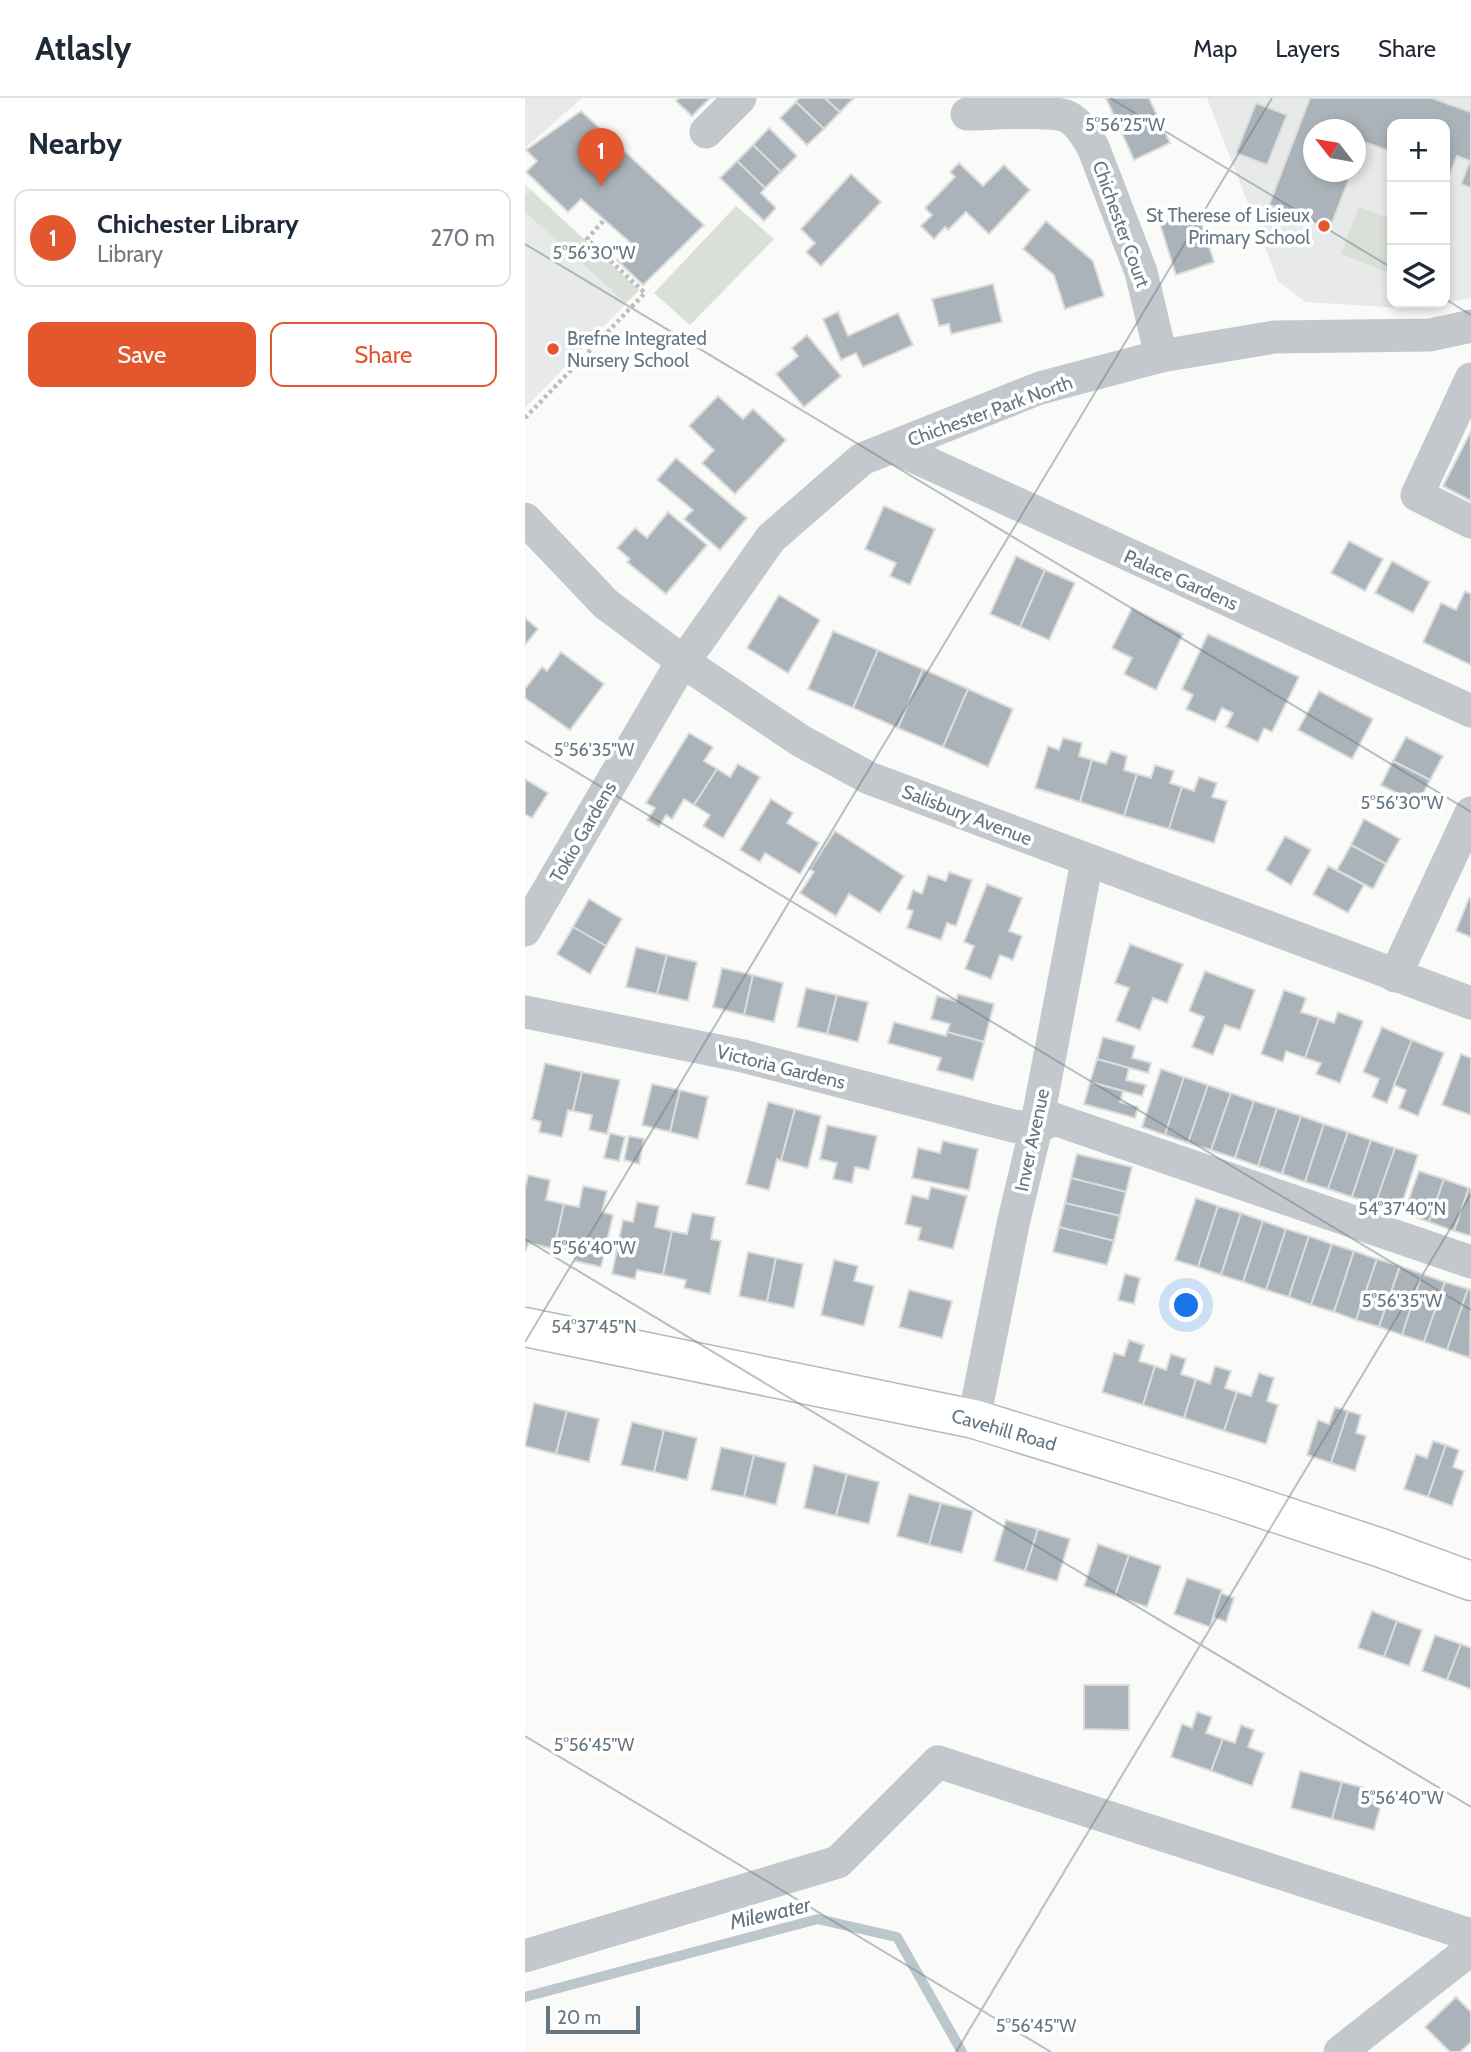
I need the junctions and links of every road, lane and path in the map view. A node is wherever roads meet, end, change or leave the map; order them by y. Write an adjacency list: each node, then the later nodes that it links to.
1 (740, 98): 3 (street)
2 (967, 114): 6 (street, Chichester Court)
3 (706, 132)
4 (604, 220): 8 (path)
5 (1471, 326): 6 (street, Chichester Park North)
6 (1161, 355): 9 (street, Chichester Park North)
7 (1471, 379): 11 (street)
8 (525, 418)
9 (893, 447): 12 (street, Chichester Park North); 13 (street, Palace Gardens)
10 (526, 522): 12 (street, Salisbury Avenue)
11 (1471, 522)
12 (685, 663): 15 (street, Salisbury Avenue); 16 (street, Tokio Gardens)
13 (1471, 711)
14 (1471, 813): 17 (street)
15 (1087, 861): 17 (street, Salisbury Avenue); 20 (street, Inver Avenue)
16 (525, 930)
17 (1395, 976): 18 (street, Salisbury Avenue)
18 (1471, 1003)
19 (525, 1012): 20 (street, Victoria Gardens)
20 (1036, 1128): 21 (street, Victoria Gardens); 23 (street, Inver Avenue)
21 (1471, 1262)
22 (525, 1327): 23 (main road, Cavehill Road)
23 (974, 1419): 24 (main road, Cavehill Road)
24 (1471, 1581)
25 (1471, 1935): 27 (street)
26 (1471, 1949): 28 (street)
27 (525, 1956)
28 (1340, 2052)

